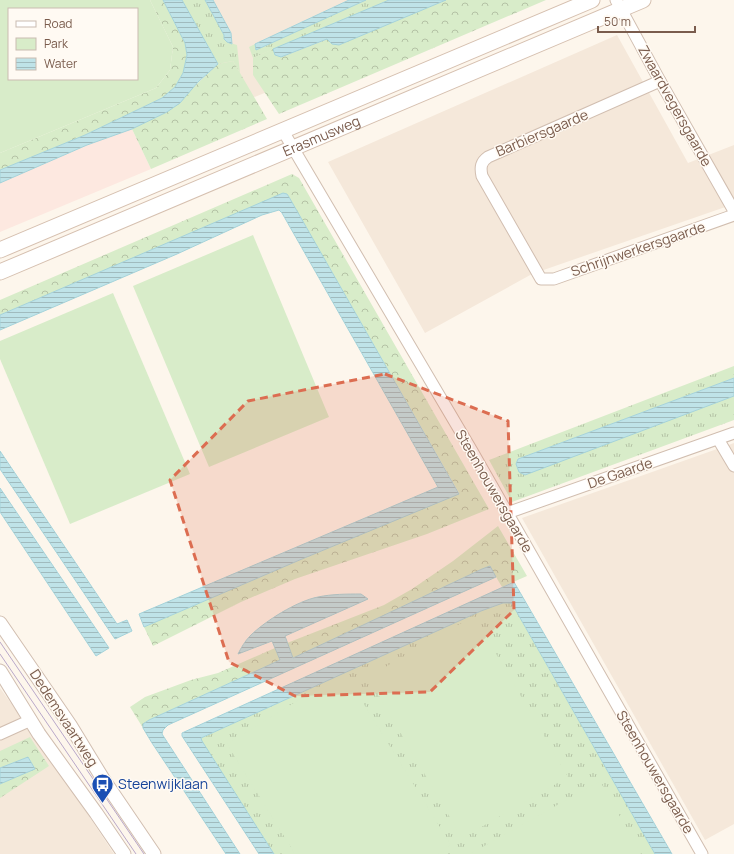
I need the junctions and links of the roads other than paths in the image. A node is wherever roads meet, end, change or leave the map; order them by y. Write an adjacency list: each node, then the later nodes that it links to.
1 (592, 0): 5 (main road, Erasmusweg)
2 (643, 0): 3 (main road, Erasmusweg)
3 (619, 5): 4 (street, Zwaardvegersgaarde); 6 (main road, Erasmusweg)
4 (660, 81): 7 (street, Zwaardvegersgaarde); 11 (street, Barbiersgaarde)
5 (283, 131): 6 (street, Steenhouwersgaarde); 9 (main road, Erasmusweg)
6 (292, 148): 10 (main road, Erasmusweg); 15 (street, Steenhouwersgaarde)
7 (734, 211)
8 (734, 216): 11 (street, Schrijnwerkersgaarde)
9 (0, 250)
10 (0, 272)
11 (541, 280)
12 (734, 433): 13 (street, De Gaarde)
13 (718, 439): 14 (street); 15 (street, De Gaarde)
14 (734, 466)
15 (506, 513): 22 (street, Steenhouwersgaarde)
16 (0, 623): 21 (street, Dedemsvaartweg)
17 (0, 671): 18 (street, Dedemsvaartweg)
18 (31, 720): 19 (street); 20 (street, Dedemsvaartweg)
19 (0, 734)
20 (124, 854)
21 (154, 854)
22 (702, 854)

